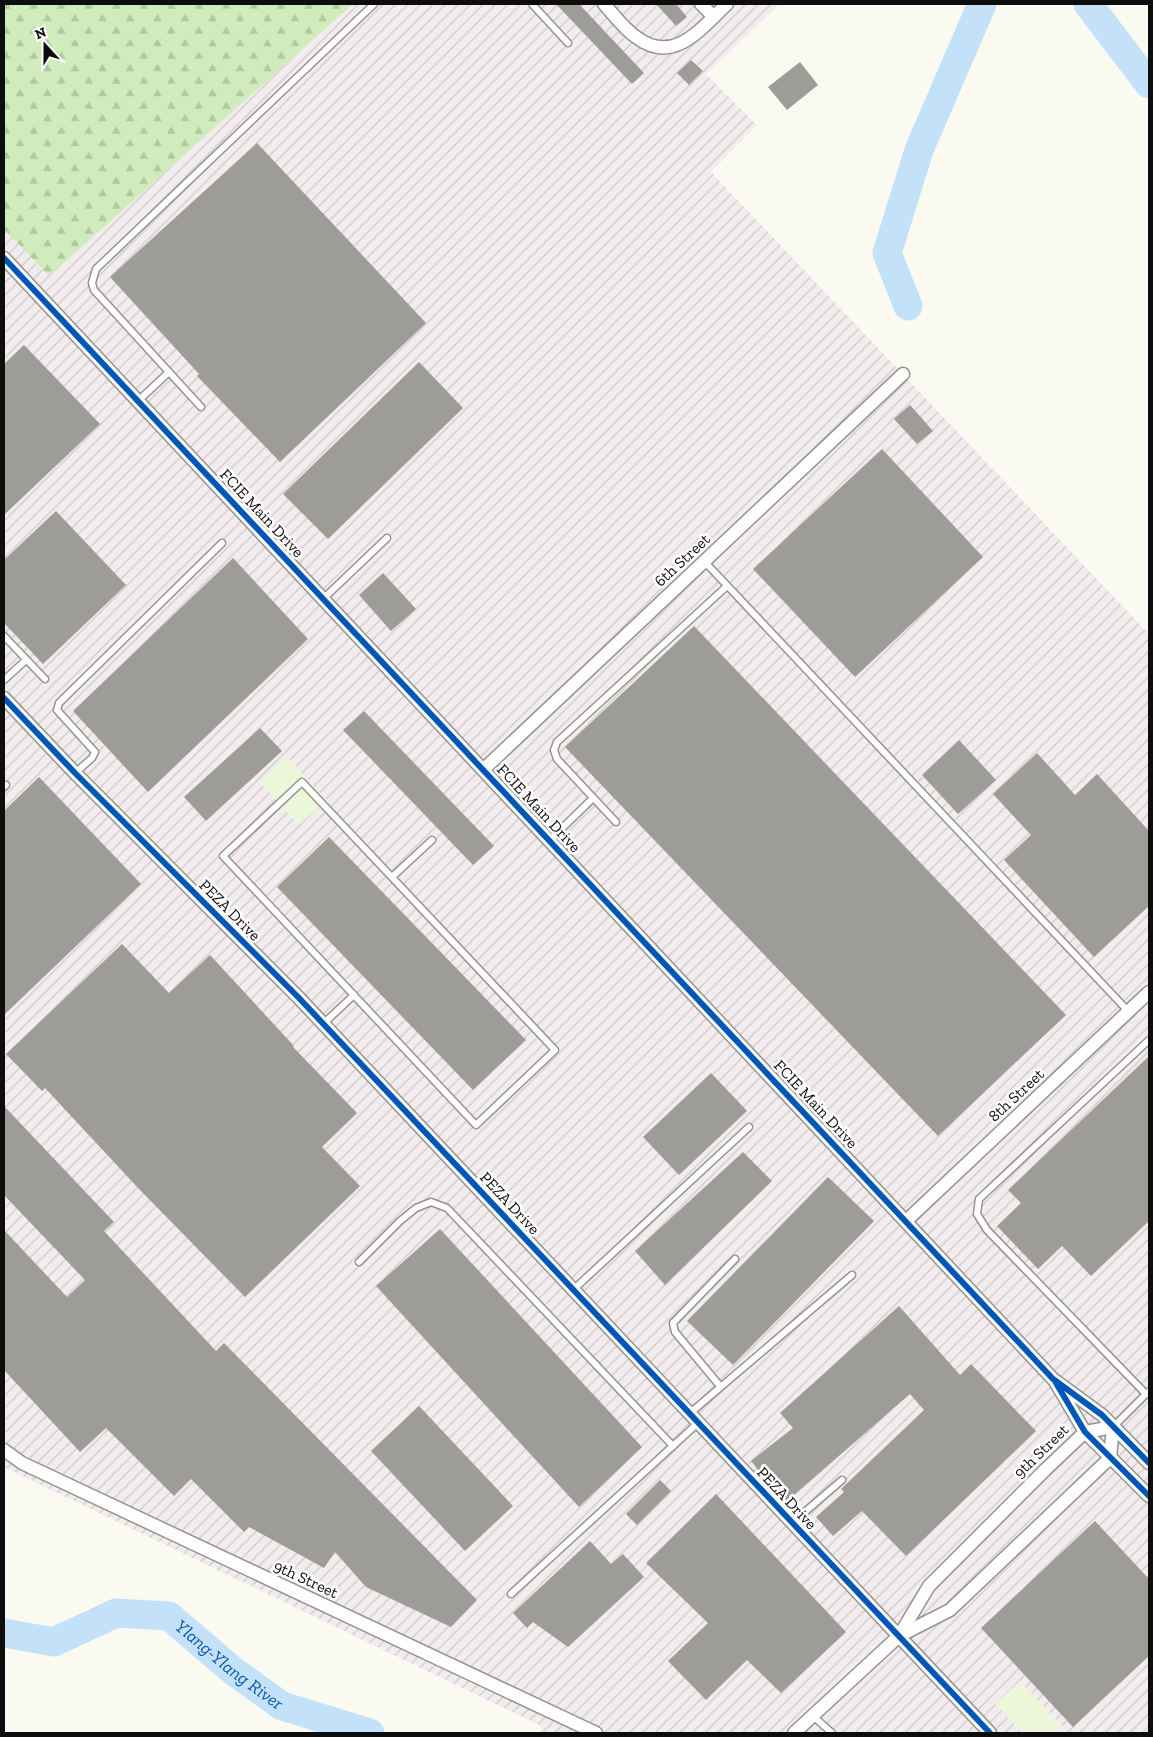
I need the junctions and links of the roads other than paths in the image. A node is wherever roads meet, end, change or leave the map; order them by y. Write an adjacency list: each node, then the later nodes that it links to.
1 (374, 4): 9 (lane)
2 (532, 4): 7 (lane)
3 (604, 4): 6 (street)
4 (702, 4): 6 (street)
5 (727, 4): 6 (street)
6 (713, 16)
7 (568, 42)
8 (4, 258): 11 (street, FCIE Main Drive)
9 (169, 372): 11 (lane); 12 (lane)
10 (902, 374): 15 (street, 6th Street)
11 (138, 401): 17 (street, FCIE Main Drive)
12 (201, 407)
13 (387, 538): 17 (lane)
14 (222, 544): 24 (lane)
15 (704, 561): 16 (lane); 23 (street, 6th Street)
16 (727, 586): 25 (lane); 32 (lane)
17 (323, 598): 23 (street, FCIE Main Drive)
18 (4, 636): 19 (lane)
19 (26, 660): 20 (lane); 21 (lane)
20 (4, 680)
21 (45, 680)
22 (6, 706): 24 (street, PEZA Drive)
23 (484, 769): 28 (street, FCIE Main Drive)
24 (75, 773): 33 (street, PEZA Drive)
25 (593, 798): 26 (lane); 28 (lane)
26 (616, 822)
27 (432, 840): 29 (lane)
28 (550, 840): 36 (street, FCIE Main Drive)
29 (392, 877): 31 (lane); 31 (lane)
30 (1149, 992): 32 (street, 8th Street)
31 (354, 995): 33 (lane)
32 (1129, 1012): 36 (street, 8th Street)
33 (323, 1024): 40 (street, PEZA Drive)
34 (1149, 1040): 43 (lane)
35 (748, 1127): 40 (lane)
36 (906, 1221): 41 (street, FCIE Main Drive)
37 (735, 1259): 42 (lane)
38 (359, 1262): 47 (lane)
39 (852, 1274): 42 (lane)
40 (573, 1290): 44 (street, PEZA Drive)
41 (1053, 1379): 45 (street, FCIE Main Drive); 46 (street, FCIE Main Drive)
42 (720, 1386): 44 (lane)
43 (1148, 1392): 45 (lane)
44 (694, 1418): 47 (lane); 53 (street, PEZA Drive)
45 (1113, 1426): 46 (street, 9th Street); 49 (street); 50 (street, FCIE Main Drive)
46 (1085, 1432): 49 (street, FCIE Main Drive); 55 (street, 9th Street)
47 (673, 1446): 54 (lane)
48 (4, 1450): 57 (street, 9th Street)
49 (1110, 1458): 52 (street, FCIE Main Drive); 55 (street, 9th Street)
50 (1149, 1463)
51 (842, 1480): 53 (lane)
52 (1149, 1496)
53 (792, 1523): 55 (street, PEZA Drive)
54 (511, 1594)
55 (899, 1636): 56 (street, 9th Street); 60 (street, PEZA Drive)
56 (813, 1716): 58 (street, 9th Street); 59 (lane)
57 (596, 1733)
58 (794, 1733)
59 (832, 1733)
60 (990, 1733)

